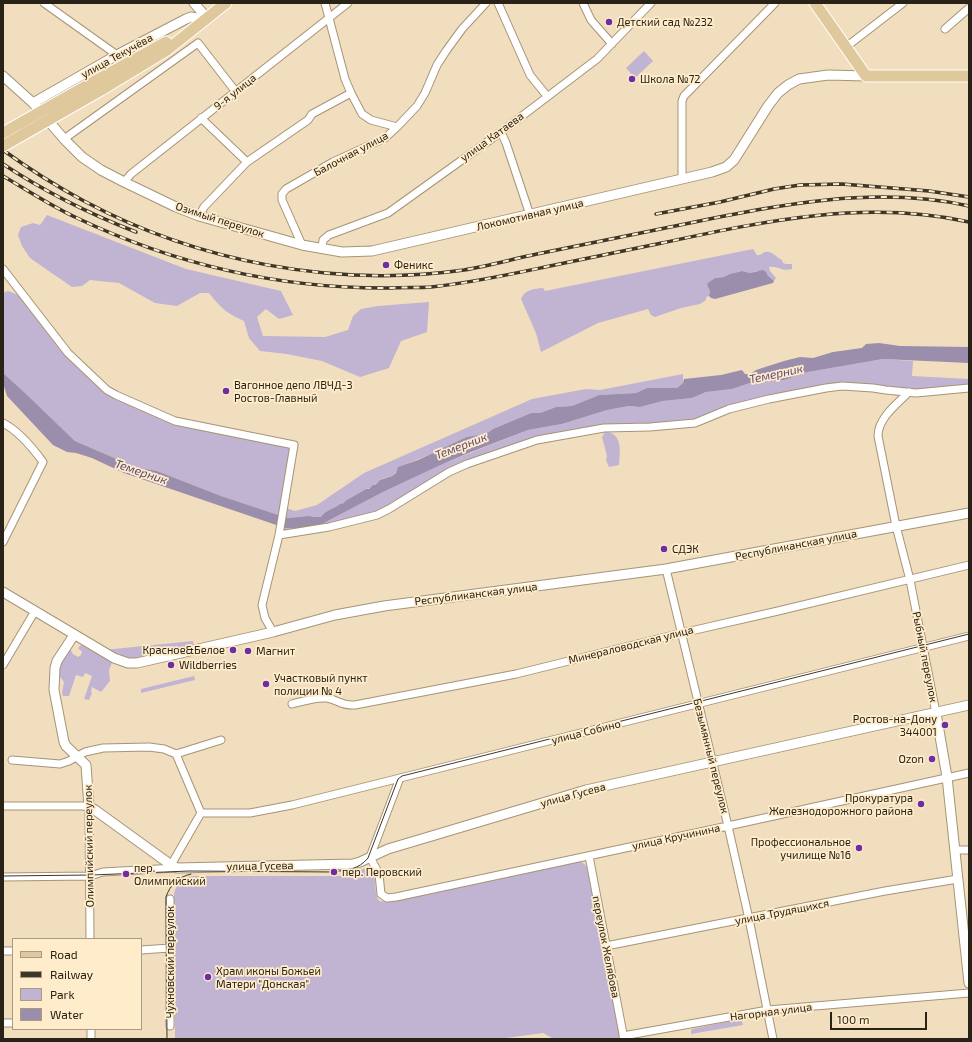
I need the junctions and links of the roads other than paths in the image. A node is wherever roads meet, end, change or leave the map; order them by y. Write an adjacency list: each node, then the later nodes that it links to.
1 (44, 3): 18 (street)
2 (226, 3): 13 (main road, улица Текучёва)
3 (325, 3): 14 (street)
4 (348, 3): 14 (street, 9-я улица)
5 (486, 3): 28 (street, Балочная улица)
6 (498, 3): 25 (street)
7 (583, 3): 16 (street)
8 (651, 3): 16 (street, улица Катаева)
9 (775, 3): 34 (street)
10 (815, 3): 17 (main road)
11 (902, 3): 17 (street)
12 (969, 8): 15 (street)
13 (199, 16): 18 (street, улица Текучёва); 22 (main road)
14 (328, 18): 23 (street, 9-я улица); 24 (street)
15 (945, 29)
16 (612, 44): 25 (street, улица Катаева)
17 (846, 47): 20 (main road)
18 (116, 55): 26 (street, улица Текучёва)
19 (3, 76): 26 (street, Озимый переулок)
20 (866, 76): 21 (main road); 34 (street, Локомотивная улица)
21 (969, 76)
22 (98, 86): 30 (main road, bridge); 32 (main road, bridge)
23 (236, 92): 27 (street, 9-я улица); 31 (street)
24 (351, 92): 28 (street); 33 (street)
25 (547, 96): 29 (street, улица Катаева)
26 (33, 103): 31 (street, Озимый переулок)
27 (202, 118): 33 (street); 35 (street, 9-я улица)
28 (397, 127): 38 (street, Балочная улица)
29 (500, 132): 36 (street); 39 (street, улица Катаева)
30 (3, 133)
31 (64, 139): 35 (street, Озимый переулок)
32 (3, 146)
33 (247, 162): 37 (street)
34 (682, 179): 36 (street, Локомотивная улица)
35 (124, 182): 37 (street, Озимый переулок)
36 (530, 215): 39 (street, Локомотивная улица)
37 (199, 216): 38 (street, Озимый переулок)
38 (302, 245): 39 (street, Озимый переулок)
39 (322, 249)
40 (3, 269): 46 (street)
41 (969, 388): 42 (street)
42 (909, 392): 45 (street, Рыбный переулок); 46 (street)
43 (3, 423): 47 (street)
44 (969, 513): 45 (street, Республиканская улица)
45 (896, 526): 49 (street, Республиканская улица); 50 (street, Рыбный переулок)
46 (279, 535): 53 (street)
47 (3, 542)
48 (969, 565): 50 (street, Минераловодская улица)
49 (666, 569): 53 (street, Республиканская улица); 54 (street, Безымянный переулок)
50 (910, 580): 54 (street, Минераловодская улица); 57 (street, Рыбный переулок)
51 (3, 592): 52 (street, Республиканская улица)
52 (35, 611): 55 (street, Республиканская улица); 58 (street)
53 (273, 632): 55 (street, Республиканская улица)
54 (682, 633): 59 (street, Минераловодская улица); 60 (street, Безымянный переулок)
55 (74, 635): 65 (street, Олимпийский переулок)
56 (969, 636): 57 (street, улица Собино)
57 (923, 648): 60 (street, улица Собино); 62 (street, Рыбный переулок)
58 (3, 665)
59 (292, 704)
60 (699, 704): 67 (street, Безымянный переулок); 70 (street, улица Собино)
61 (969, 705): 62 (street, улица Гусева)
62 (936, 713): 67 (street, улица Гусева); 69 (street, Рыбный переулок)
63 (221, 740): 64 (street)
64 (176, 754): 65 (street); 73 (street)
65 (77, 756): 66 (street); 72 (street, Олимпийский переулок)
66 (12, 760)
67 (713, 763): 74 (street, Безымянный переулок); 78 (street, улица Гусева)
68 (969, 773): 69 (street, улица Кручинина)
69 (947, 777): 74 (street, улица Кручинина); 75 (street, Рыбный переулок)
70 (400, 778): 73 (street, улица Собино); 78 (street)
71 (3, 806): 72 (street)
72 (89, 807): 79 (street); 80 (street, Олимпийский переулок)
73 (201, 813): 79 (street)
74 (728, 826): 77 (street, улица Кручинина); 84 (street, Безымянный переулок)
75 (955, 850): 76 (street); 82 (street, Рыбный переулок)
76 (969, 850)
77 (589, 856): 78 (street, улица Кручинина); 87 (street, переулок Желябова)
78 (370, 857): 79 (street, улица Гусева)
79 (172, 867): 80 (street, улица Гусева)
80 (90, 876): 81 (street, улица Гусева); 86 (street, Олимпийский переулок)
81 (3, 877)
82 (958, 879): 84 (street, улица Трудящихся); 85 (street, Рыбный переулок)
83 (170, 899): 88 (street, Чухновский переулок)
84 (749, 919): 87 (street, улица Трудящихся); 92 (street, Безымянный переулок)
85 (966, 923): 90 (street, Рыбный переулок)
86 (90, 938)
87 (606, 946): 94 (street, переулок Желябова)
88 (170, 948): 89 (street); 93 (street, Чухновский переулок)
89 (142, 950)
90 (969, 984)
91 (969, 993): 92 (street, Нагорная улица)
92 (768, 1010): 94 (street, Нагорная улица); 95 (street, Безымянный переулок)
93 (170, 1026)
94 (623, 1038)
95 (772, 1039)

